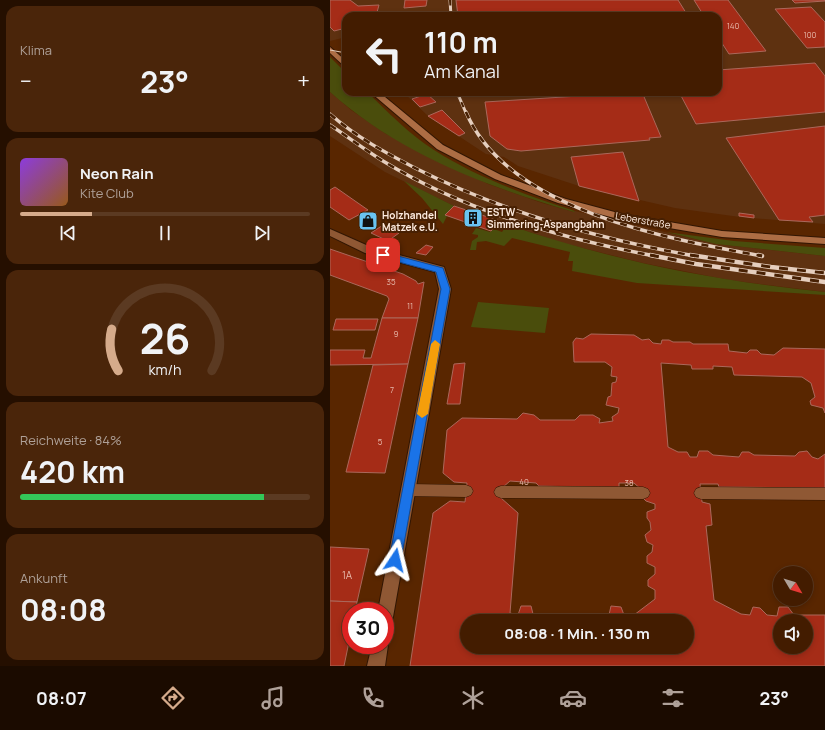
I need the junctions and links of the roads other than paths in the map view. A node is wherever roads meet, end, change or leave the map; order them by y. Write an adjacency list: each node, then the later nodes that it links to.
1 (330, 49): 2 (street)
2 (342, 62)
3 (379, 96): 5 (street, Leberstraße)
4 (330, 232): 6 (street)
5 (825, 241)
6 (408, 490): 7 (lane); 12 (street)
7 (466, 491)
8 (501, 492): 9 (lane)
9 (643, 493)
10 (701, 493): 11 (lane)
11 (825, 494)
12 (388, 602)
13 (378, 654): 14 (street)
14 (376, 666)

